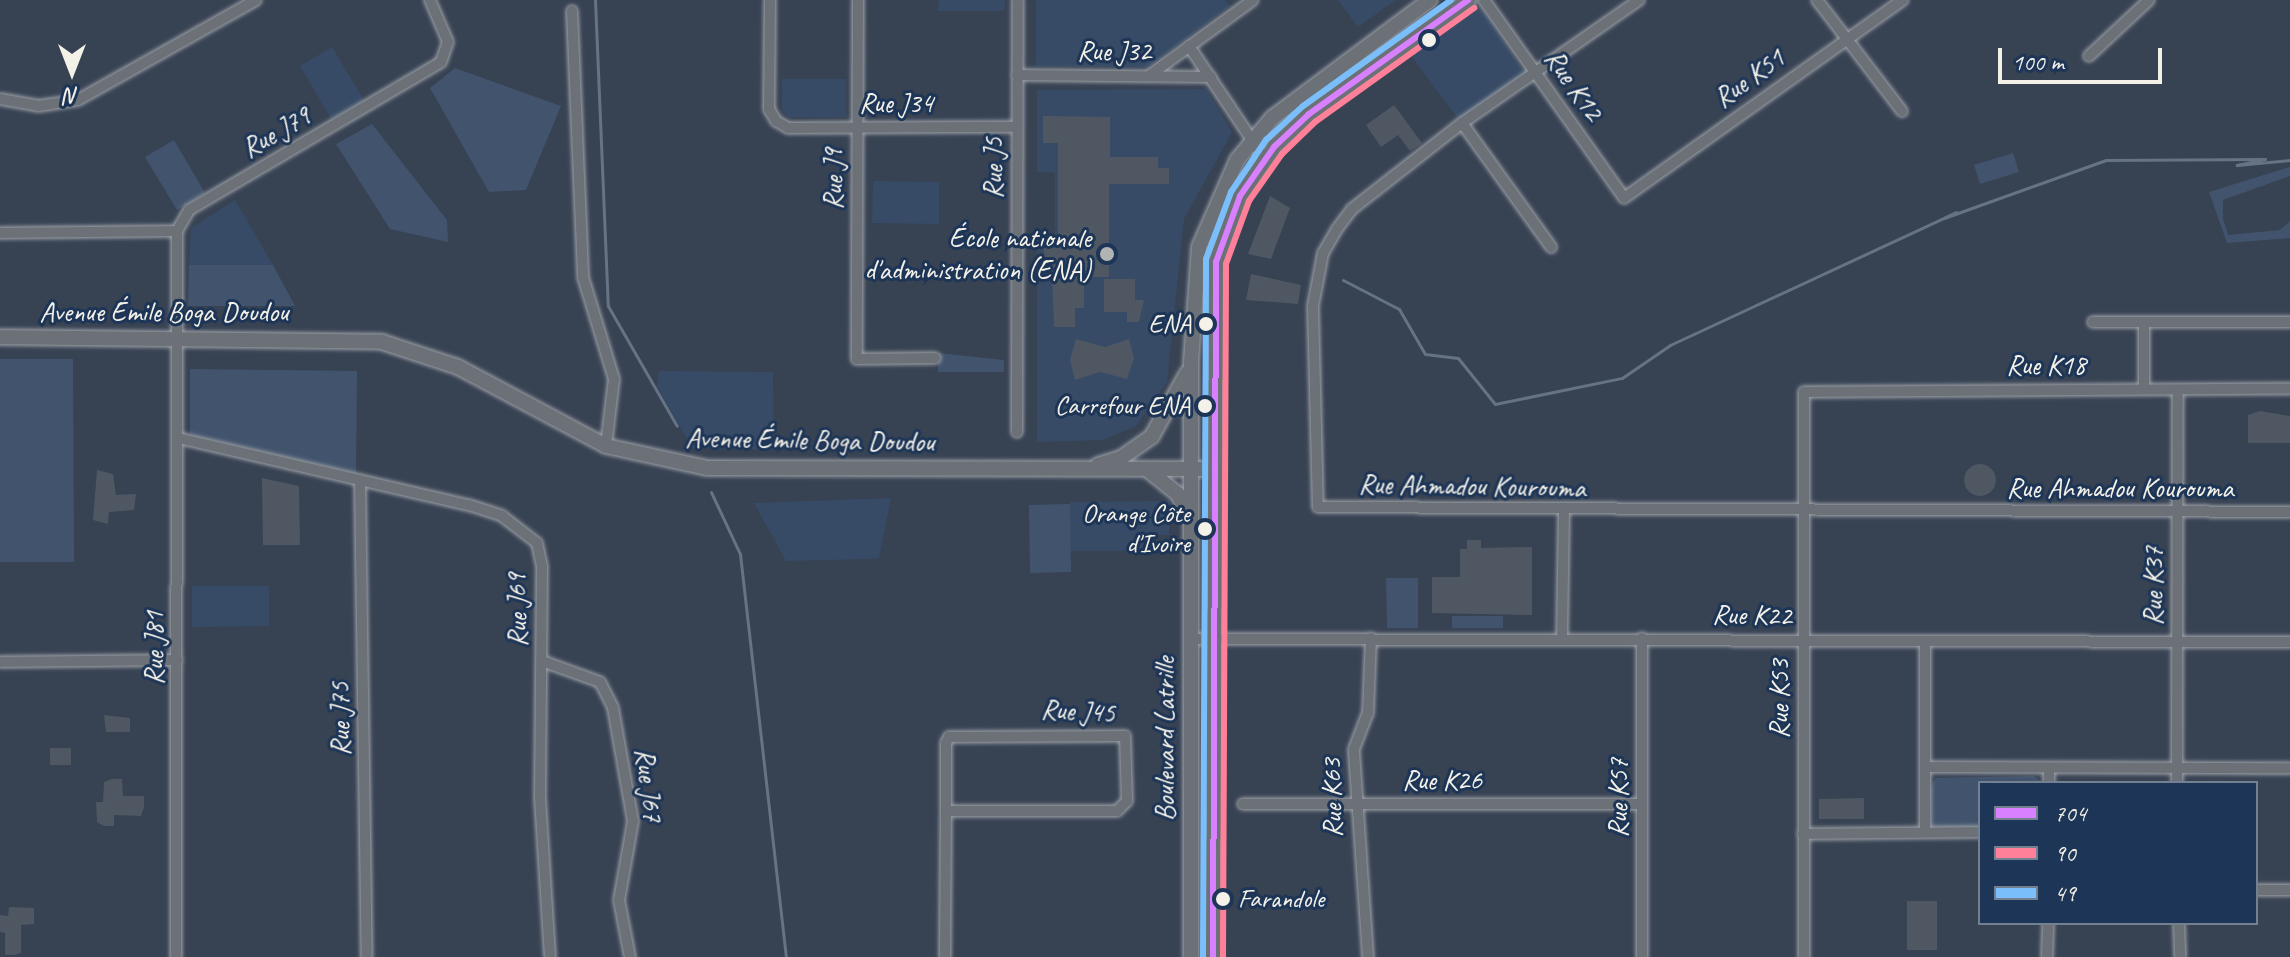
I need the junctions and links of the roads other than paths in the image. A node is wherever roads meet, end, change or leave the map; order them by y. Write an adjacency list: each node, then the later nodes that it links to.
1 (256, 0): 22 (street)
2 (430, 0): 30 (street, Rue J79)
3 (770, 0): 25 (street, Rue J34)
4 (858, 0): 25 (street, Rue J9)
5 (1018, 0): 19 (street, Rue J5)
6 (1430, 0): 27 (main road)
7 (1468, 0): 28 (main road, Boulevard Latrille)
8 (1484, 0): 18 (street, Rue K12)
9 (1639, 0): 18 (street, Rue Ahmadou Kourouma)
10 (1817, 0): 15 (street)
11 (1903, 0): 15 (street, Rue K51)
12 (2149, 0): 17 (street)
13 (1247, 2): 16 (street)
14 (572, 11): 46 (street)
15 (1844, 38): 23 (street); 29 (street, Rue K51)
16 (1189, 46): 20 (street); 21 (street, Rue J32)
17 (2089, 56)
18 (1535, 73): 24 (street, Rue Ahmadou Kourouma); 29 (street, Rue K12)
19 (1017, 75): 20 (street, Rue J32); 26 (street, Rue J5)
20 (1150, 75): 21 (street, Rue J32)
21 (1211, 77): 27 (street, Rue J32)
22 (0, 99)
23 (1902, 111)
24 (1462, 123): 32 (street); 53 (street, Rue Ahmadou Kourouma)
25 (857, 127): 26 (street, Rue J34); 38 (street, Rue J9)
26 (1017, 127): 44 (street, Rue J5)
27 (1252, 135): 28 (street, Rue J32); 39 (main road)
28 (1269, 152): 49 (main road, Boulevard Latrille)
29 (1624, 198)
30 (177, 231): 31 (street); 37 (street)
31 (0, 233)
32 (1551, 247)
33 (2093, 322): 34 (street)
34 (2144, 322): 35 (street); 40 (street)
35 (2290, 322)
36 (0, 337): 37 (main road, Avenue Émile Boga Doudou)
37 (176, 339): 45 (street, Rue J81); 46 (main road, Avenue Émile Boga Doudou)
38 (935, 358)
39 (1191, 362): 48 (main road); 50 (main road)
40 (2144, 389): 42 (street, Rue K18); 43 (street, Rue K18)
41 (2290, 389): 42 (street, Rue K18)
42 (2178, 390): 52 (street, Rue K37)
43 (1804, 392): 54 (street, Rue K53)
44 (1017, 432)
45 (178, 438): 51 (street, Rue J69); 66 (street, Rue J81)
46 (606, 446): 50 (main road, Avenue Émile Boga Doudou)
47 (1148, 469): 48 (main road, Avenue Émile Boga Doudou); 50 (main road, Avenue Émile Boga Doudou); 56 (main road)
48 (1191, 469): 49 (main road, Avenue Émile Boga Doudou); 56 (main road)
49 (1213, 469): 61 (main road, Boulevard Latrille)
50 (1079, 470)
51 (360, 480): 67 (street, Rue J69); 88 (street, Rue J75)
52 (2177, 511): 54 (street, Rue Ahmadou Kourouma); 55 (street, Rue Ahmadou Kourouma); 64 (street, Rue K37)
53 (1564, 512): 54 (street, Rue Ahmadou Kourouma); 58 (street)
54 (1803, 512): 62 (street, Rue K53)
55 (2290, 512)
56 (1191, 520): 60 (main road, Boulevard Latrille)
57 (1371, 638): 58 (street, Rue K22); 61 (street, Rue K22); 76 (street, Rue K63)
58 (1562, 638): 59 (street, Rue K22)
59 (1642, 638): 62 (street, Rue K22); 77 (street, Rue K57)
60 (1191, 639): 61 (street, Rue K22); 92 (main road, Boulevard Latrille)
61 (1214, 639): 93 (main road, Boulevard Latrille)
62 (1803, 640): 63 (street, Rue K22); 81 (street, Rue K53)
63 (1925, 641): 64 (street, Rue K22); 69 (street)
64 (2178, 641): 65 (street, Rue K22); 71 (street, Rue K37)
65 (2290, 642)
66 (177, 660): 68 (street); 87 (street, Rue J81)
67 (542, 661): 89 (street, Rue J69); 90 (street, Rue J67)
68 (0, 662)
69 (1927, 767): 70 (street); 79 (street)
70 (2049, 768): 71 (street); 73 (street)
71 (2177, 768): 72 (street); 74 (street, Rue K37)
72 (2290, 768)
73 (2049, 781)
74 (2177, 781)
75 (1243, 804): 76 (street, Rue K26)
76 (1355, 804): 77 (street, Rue K26); 94 (street, Rue K63)
77 (1642, 804): 95 (street, Rue K57)
78 (946, 811): 78 (street, Rue J45); 91 (street, Rue J45)
79 (1925, 832): 80 (street); 81 (street)
80 (1978, 832)
81 (1803, 834): 96 (street, Rue K53)
82 (2258, 890): 83 (street)
83 (2290, 890)
84 (2048, 925): 97 (street)
85 (2179, 925): 86 (street)
86 (2180, 956)
87 (176, 957)
88 (367, 957)
89 (550, 957)
90 (630, 957)
91 (945, 957)
92 (1191, 957)
93 (1213, 957)
94 (1368, 957)
95 (1642, 957)
96 (1804, 957)
97 (2047, 957)

